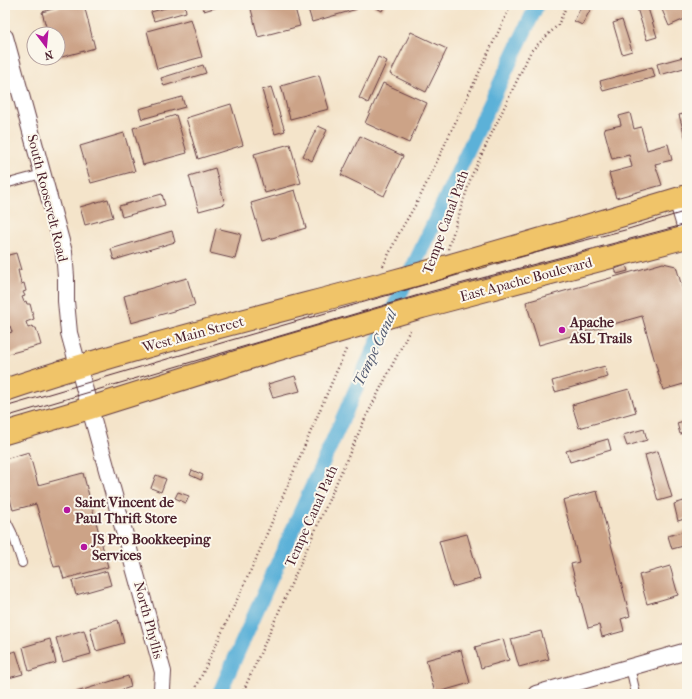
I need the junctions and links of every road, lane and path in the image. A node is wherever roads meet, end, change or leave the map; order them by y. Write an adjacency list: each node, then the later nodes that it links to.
1 (511, 5): 10 (path, Tempe Canal Path)
2 (568, 5): 9 (path, Tempe Canal Path)
3 (5, 37): 4 (street, South Roosevelt Road)
4 (42, 174): 5 (lane); 13 (street, South Roosevelt Road)
5 (5, 184)
6 (682, 198): 7 (street); 9 (main road)
7 (687, 233)
8 (687, 237): 11 (main road, East Apache Boulevard)
9 (434, 270): 10 (main road)
10 (378, 285): 13 (main road, West Main Street)
11 (416, 308): 12 (main road, East Apache Boulevard); 23 (path, Tempe Canal Path)
12 (361, 325): 15 (main road); 22 (path)
13 (81, 375): 14 (main road, West Main Street); 15 (street, North Phyllis)
14 (5, 390)
15 (90, 408): 16 (main road); 21 (street, North Phyllis)
16 (5, 433)
17 (5, 518): 18 (lane)
18 (22, 563)
19 (687, 651): 20 (street)
20 (630, 667): 24 (street); 25 (lane)
21 (160, 694)
22 (193, 694)
23 (242, 694)
24 (536, 694)
25 (636, 694)

